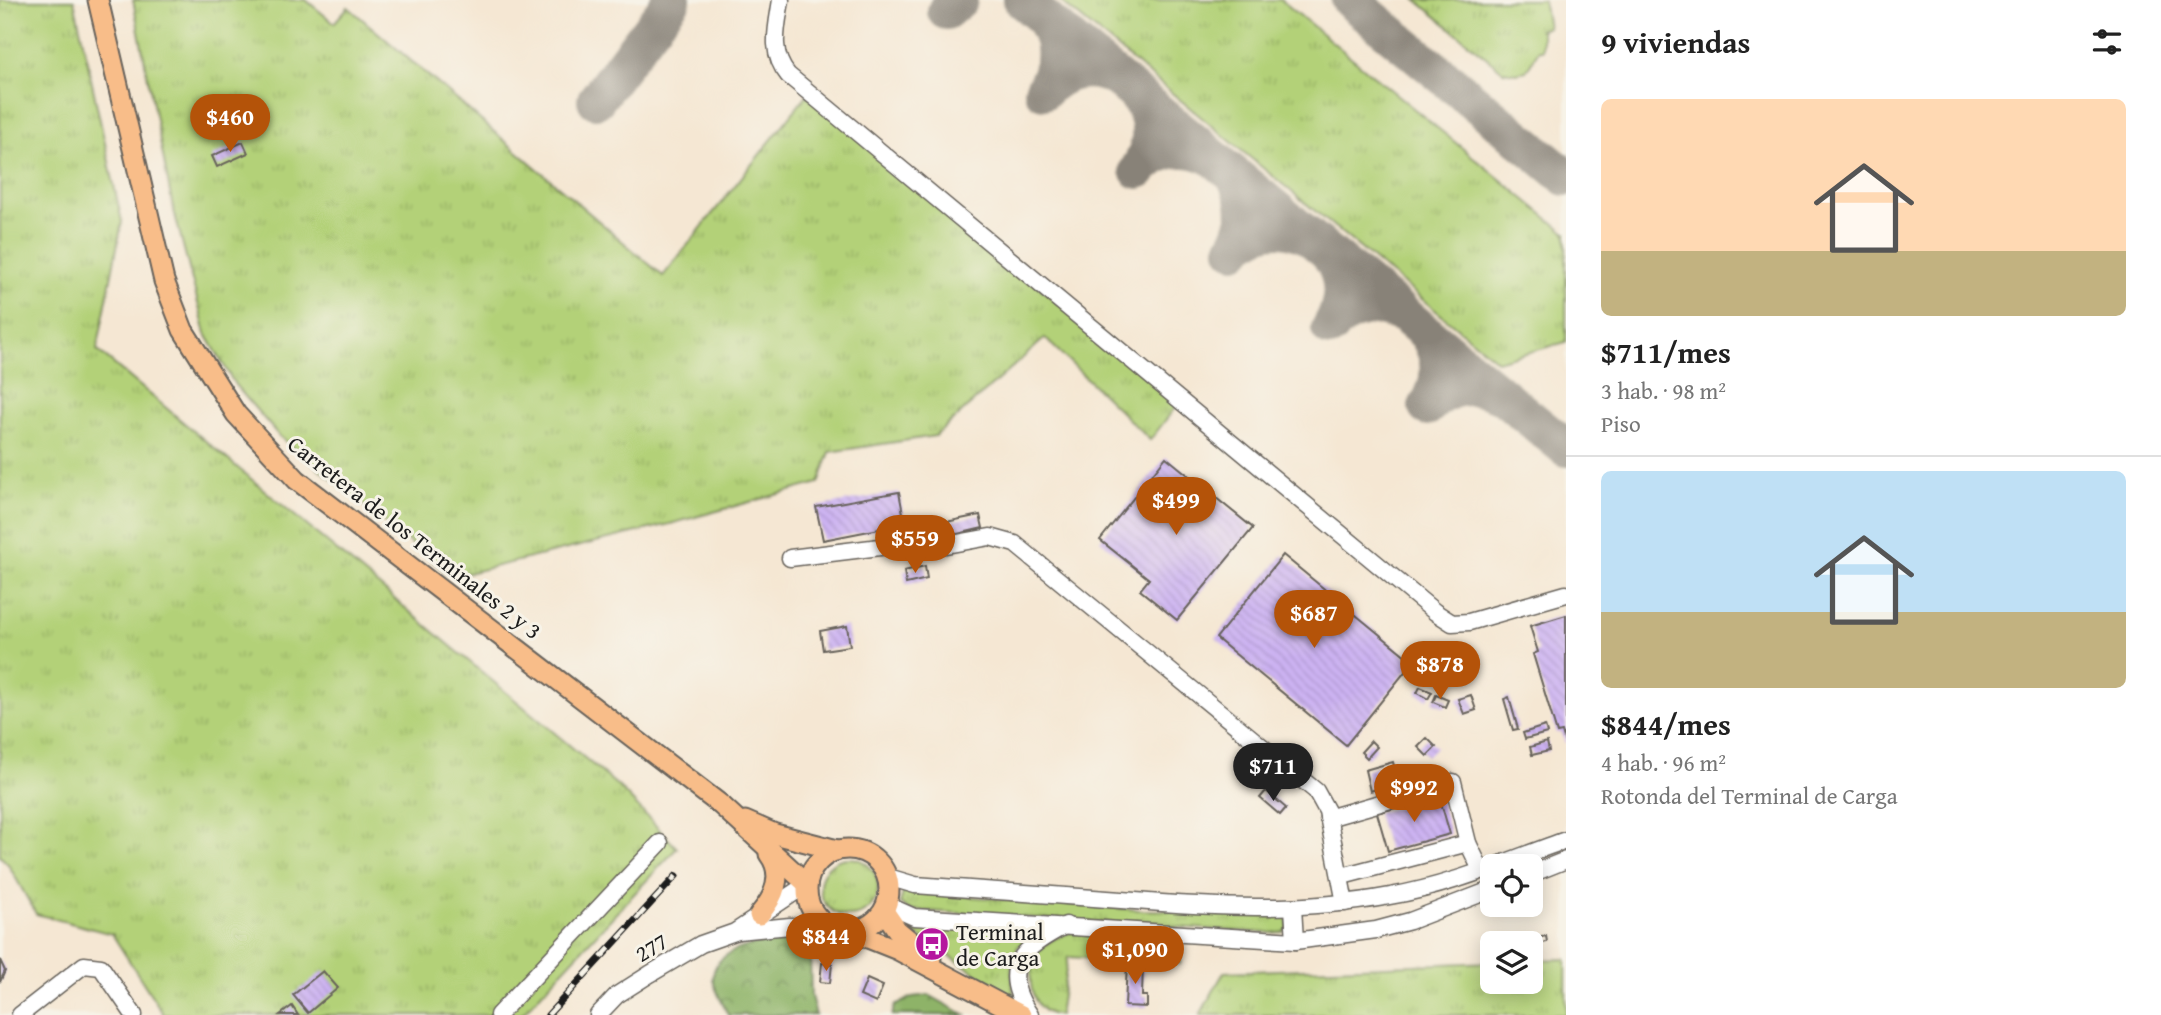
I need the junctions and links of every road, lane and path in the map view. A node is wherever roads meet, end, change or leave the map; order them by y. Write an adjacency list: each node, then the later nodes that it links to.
1 (98, 0): 5 (main road, Carretera de los Terminales 2 y 3)
2 (781, 0): 4 (street)
3 (790, 558): 6 (street)
4 (1566, 594)
5 (721, 805): 9 (main road, Carretera de los Terminales 2 y 3); 11 (main road, Carretera de los Terminales 2 y 3)
6 (1328, 818): 10 (street); 17 (street)
7 (1566, 840): 12 (street)
8 (660, 843): 37 (street)
9 (762, 844): 20 (main road, Carretera de los Terminales 2 y 3); 27 (main road)
10 (1468, 844): 14 (street); 17 (street)
11 (837, 850): 18 (main road); 20 (main road)
12 (1526, 854)
13 (1566, 860): 15 (street)
14 (1480, 868)
15 (1543, 869)
16 (1480, 870): 19 (street)
17 (1342, 876): 24 (street)
18 (888, 877): 25 (street); 26 (main road)
19 (1451, 880): 22 (street); 23 (street)
20 (807, 884): 27 (street, 277); 30 (main road)
21 (1480, 894): 23 (street)
22 (1392, 896): 24 (street); 28 (street)
23 (1464, 901): 28 (street)
24 (1345, 903): 25 (street)
25 (1293, 907): 33 (street)
26 (886, 908): 29 (street); 32 (main road); 34 (main road)
27 (759, 915): 31 (street, 277)
28 (1410, 921): 33 (street)
29 (1067, 925): 33 (street); 40 (street)
30 (832, 929): 31 (street, 277); 32 (main road)
31 (735, 932): 38 (street, 277)
32 (853, 932): 34 (main road)
33 (1295, 941)
34 (965, 985): 39 (main road)
35 (20, 1015): 36 (street)
36 (134, 1015)
37 (498, 1015)
38 (598, 1015)
39 (1021, 1015)
40 (1030, 1015)

